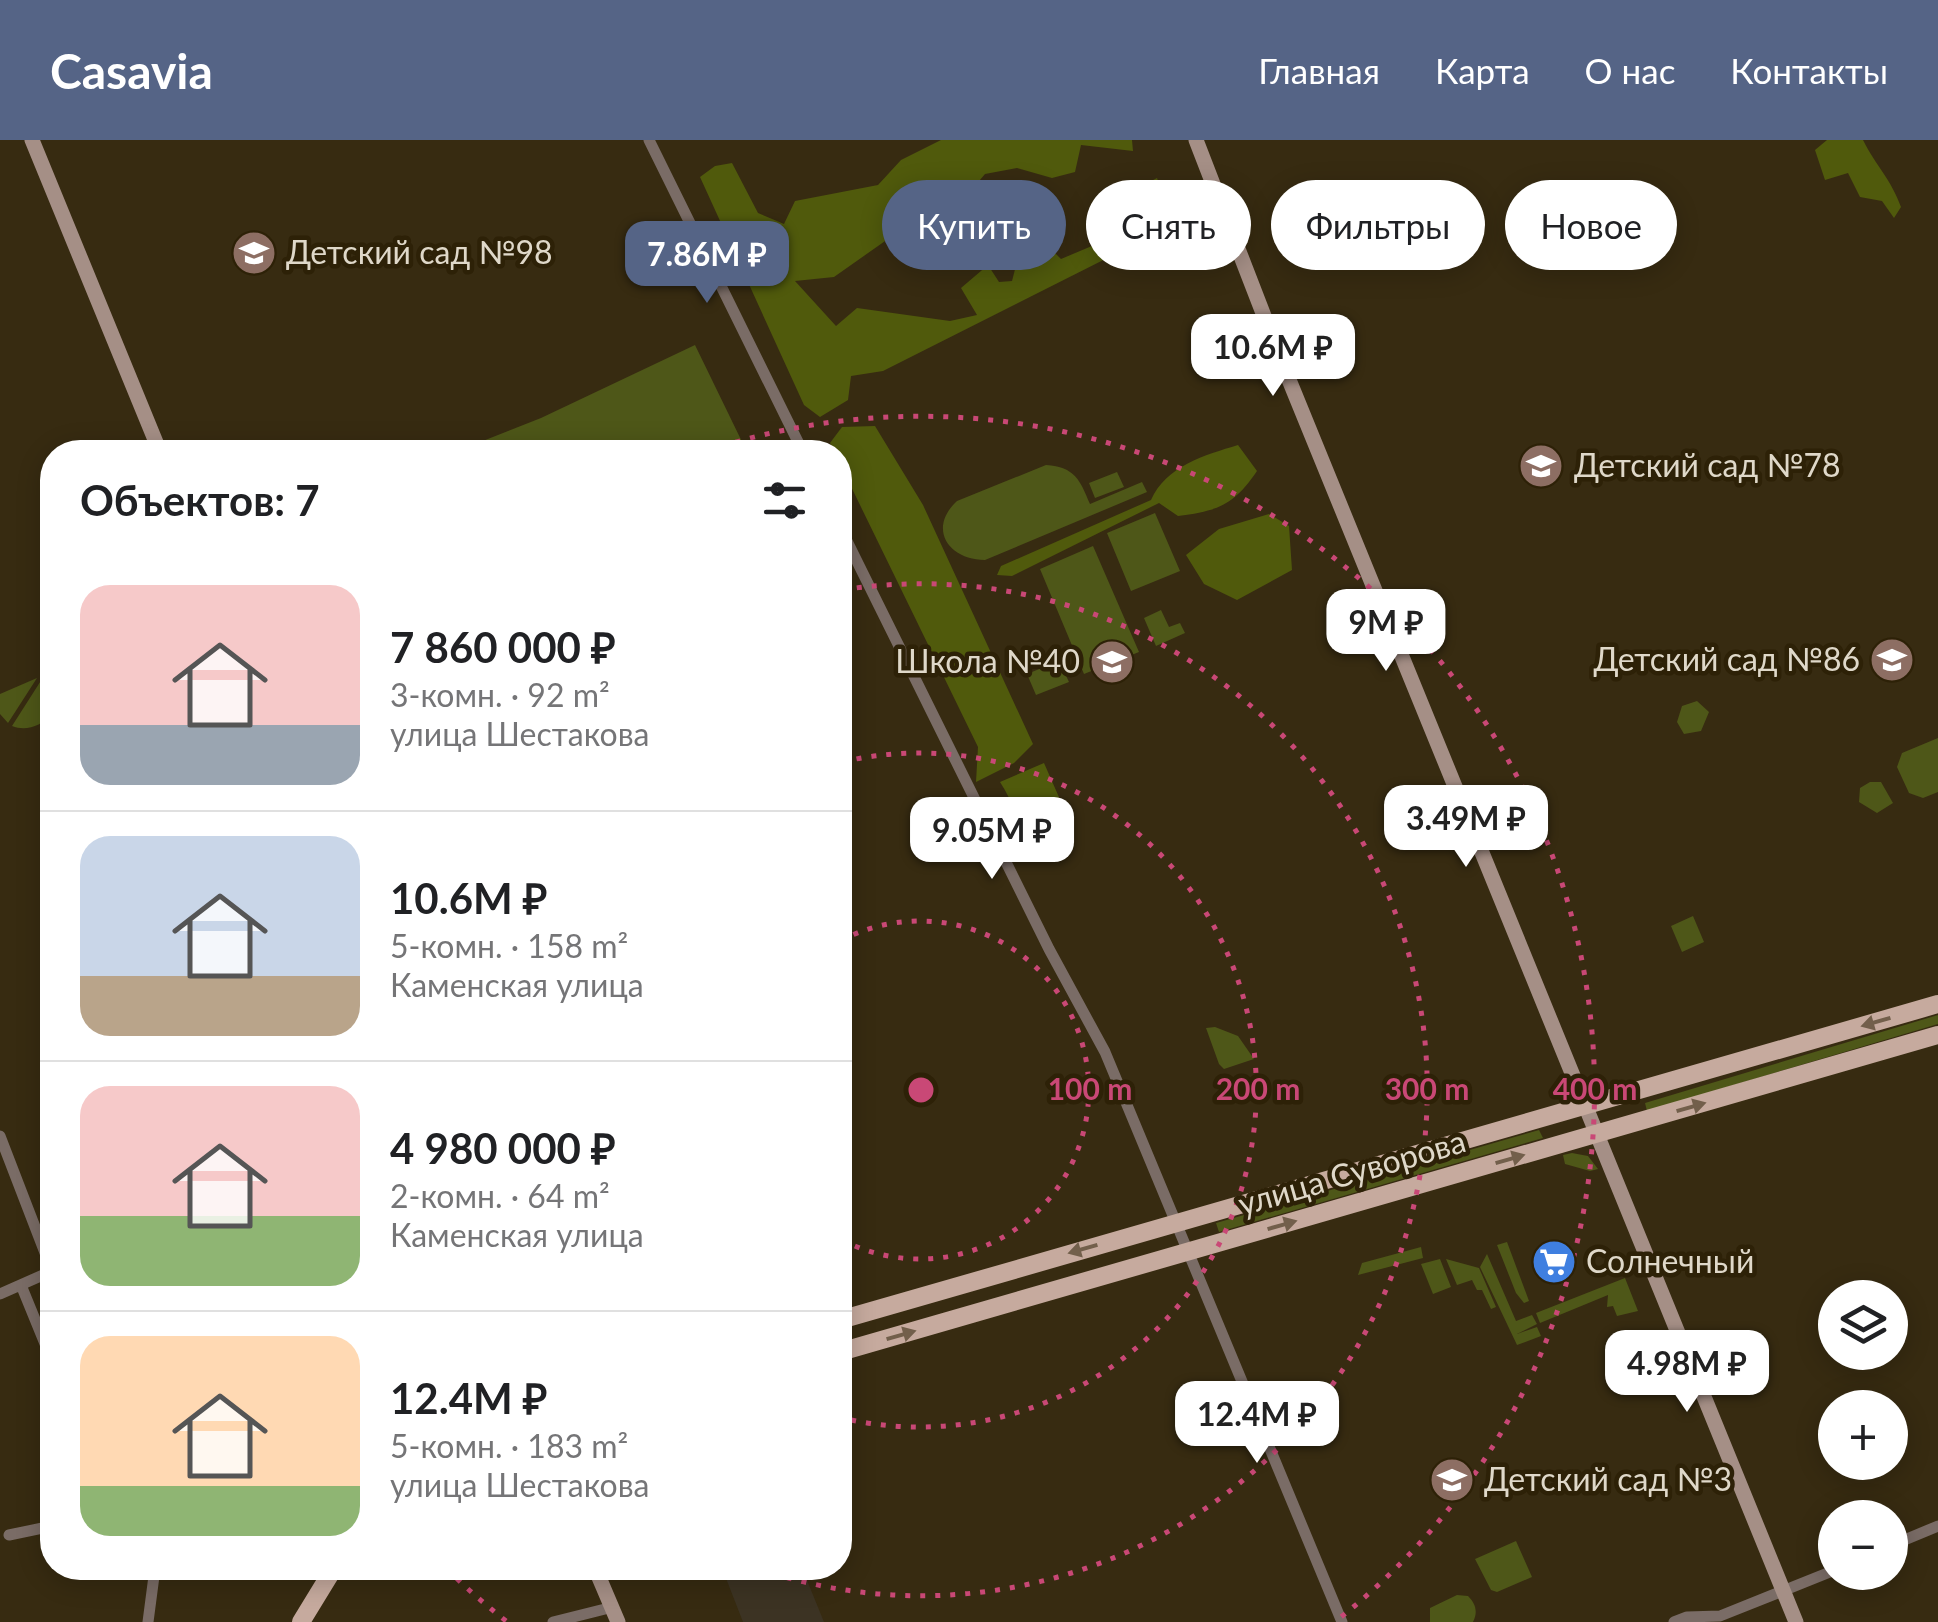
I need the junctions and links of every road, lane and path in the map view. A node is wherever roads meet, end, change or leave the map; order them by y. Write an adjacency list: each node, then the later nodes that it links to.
1 (32, 140): 4 (street)
2 (649, 140): 5 (street)
3 (1196, 140): 9 (street)
4 (155, 440)
5 (797, 440)
6 (852, 551): 12 (street)
7 (1938, 1004): 9 (main road, улица Суворова, one-way to 9)
8 (1938, 1035): 10 (main road, улица Суворова, one-way to 8)
9 (1586, 1104): 10 (street); 12 (main road, улица Суворова)
10 (1597, 1133): 14 (main road, улица Суворова, one-way to 10); 29 (street)
11 (0, 1136): 13 (street)
12 (1176, 1222): 14 (street); 18 (main road, улица Суворова, one-way to 18)
13 (40, 1240)
14 (1188, 1252): 20 (main road, улица Суворова, one-way to 14); 34 (street)
15 (40, 1276): 16 (street)
16 (21, 1285): 17 (street); 19 (street)
17 (0, 1294)
18 (852, 1316)
19 (40, 1332)
20 (852, 1349)
21 (1938, 1526): 24 (street)
22 (40, 1529): 23 (street)
23 (9, 1535)
24 (1908, 1538)
25 (1818, 1577): 29 (street)
26 (153, 1580): 31 (street)
27 (327, 1580): 32 (main road)
28 (600, 1580): 30 (street)
29 (1784, 1592): 35 (street); 36 (street)
30 (616, 1614): 33 (street)
31 (148, 1622)
32 (301, 1622)
33 (553, 1622)
34 (1342, 1622)
35 (1674, 1622)
36 (1796, 1622)

